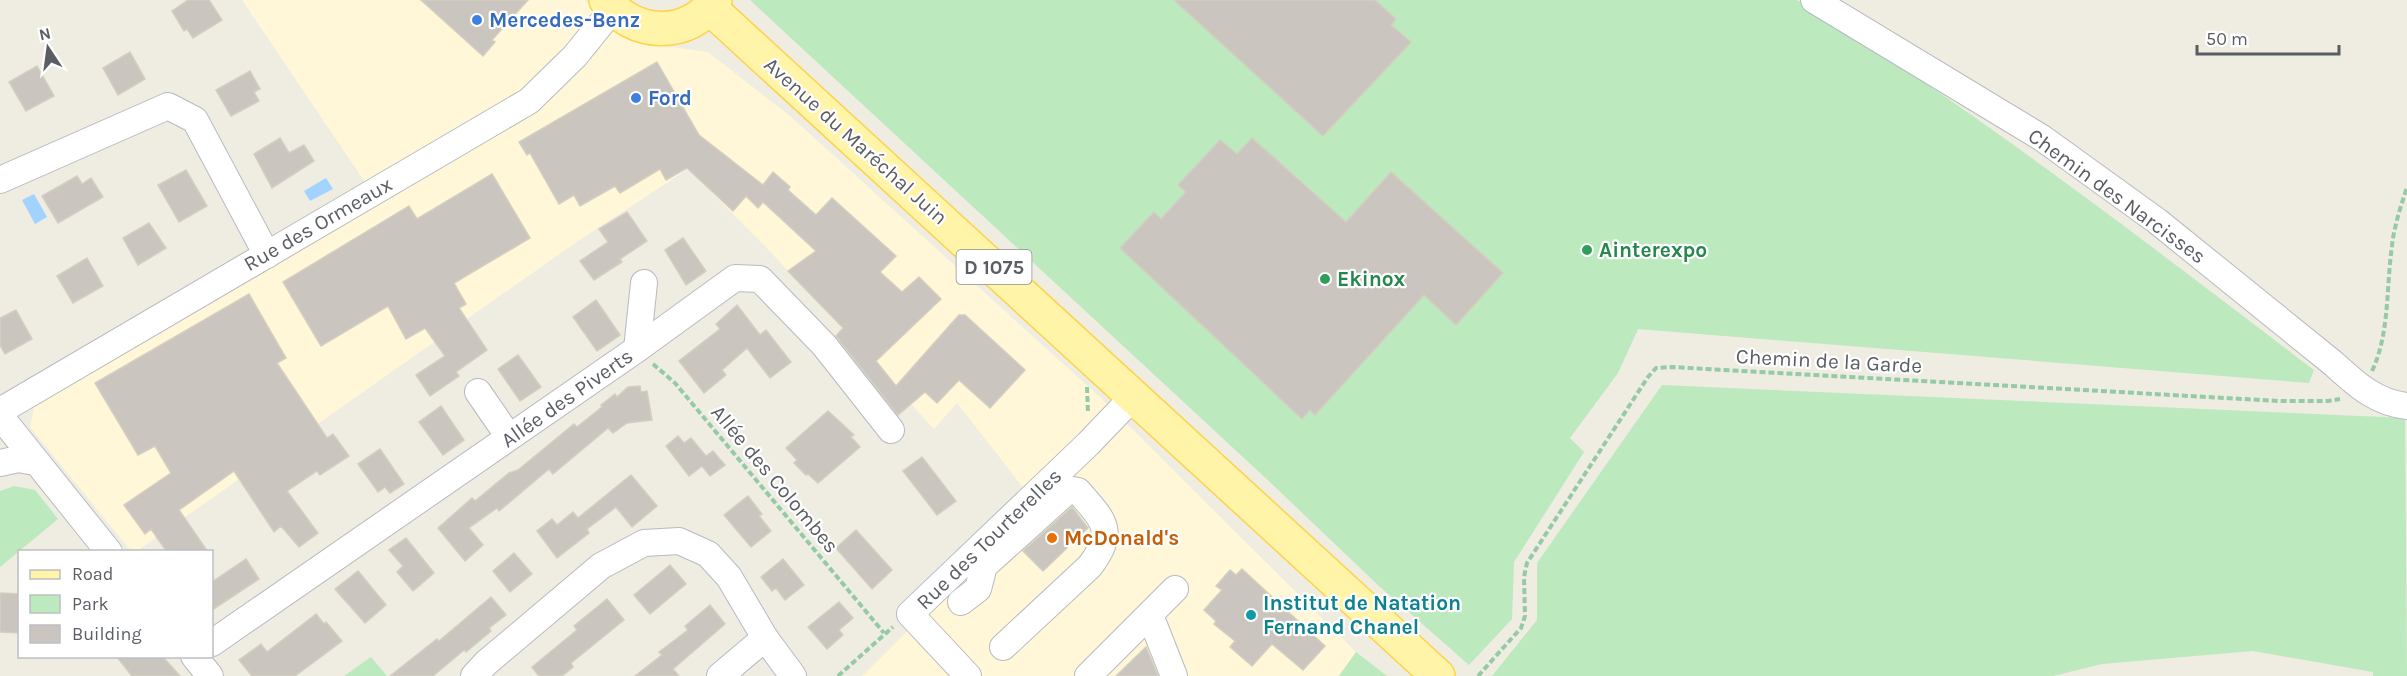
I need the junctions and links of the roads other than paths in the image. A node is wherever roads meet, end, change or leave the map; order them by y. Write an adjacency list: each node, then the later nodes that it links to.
1 (1814, 0): 10 (street, Chemin des Narcisses)
2 (609, 4): 3 (main road); 5 (street, Rue des Ormeaux)
3 (713, 4): 9 (main road, Avenue du Maréchal Juin / D 1075)
4 (0, 180): 5 (street)
5 (267, 255): 11 (street, Rue des Ormeaux)
6 (644, 283): 7 (street)
7 (637, 349): 12 (street, Allée des Piverts); 13 (street, Allée des Piverts)
8 (478, 392): 13 (street)
9 (1134, 396): 28 (street, Rue des Tourterelles); 31 (main road, D 1075)
10 (2407, 406)
11 (0, 413): 14 (street)
12 (891, 430)
13 (509, 438): 21 (street, Allée des Piverts)
14 (35, 462): 15 (street); 16 (street)
15 (0, 464)
16 (107, 550)
17 (1175, 589): 19 (street)
18 (961, 602): 22 (street)
19 (1149, 615): 29 (street); 30 (street)
20 (765, 638): 25 (street); 26 (street); 27 (street)
21 (213, 643)
22 (1003, 647)
23 (195, 658): 24 (street)
24 (210, 676)
25 (474, 676)
26 (720, 676)
27 (793, 676)
28 (968, 676)
29 (1088, 676)
30 (1174, 676)
31 (1438, 676)

